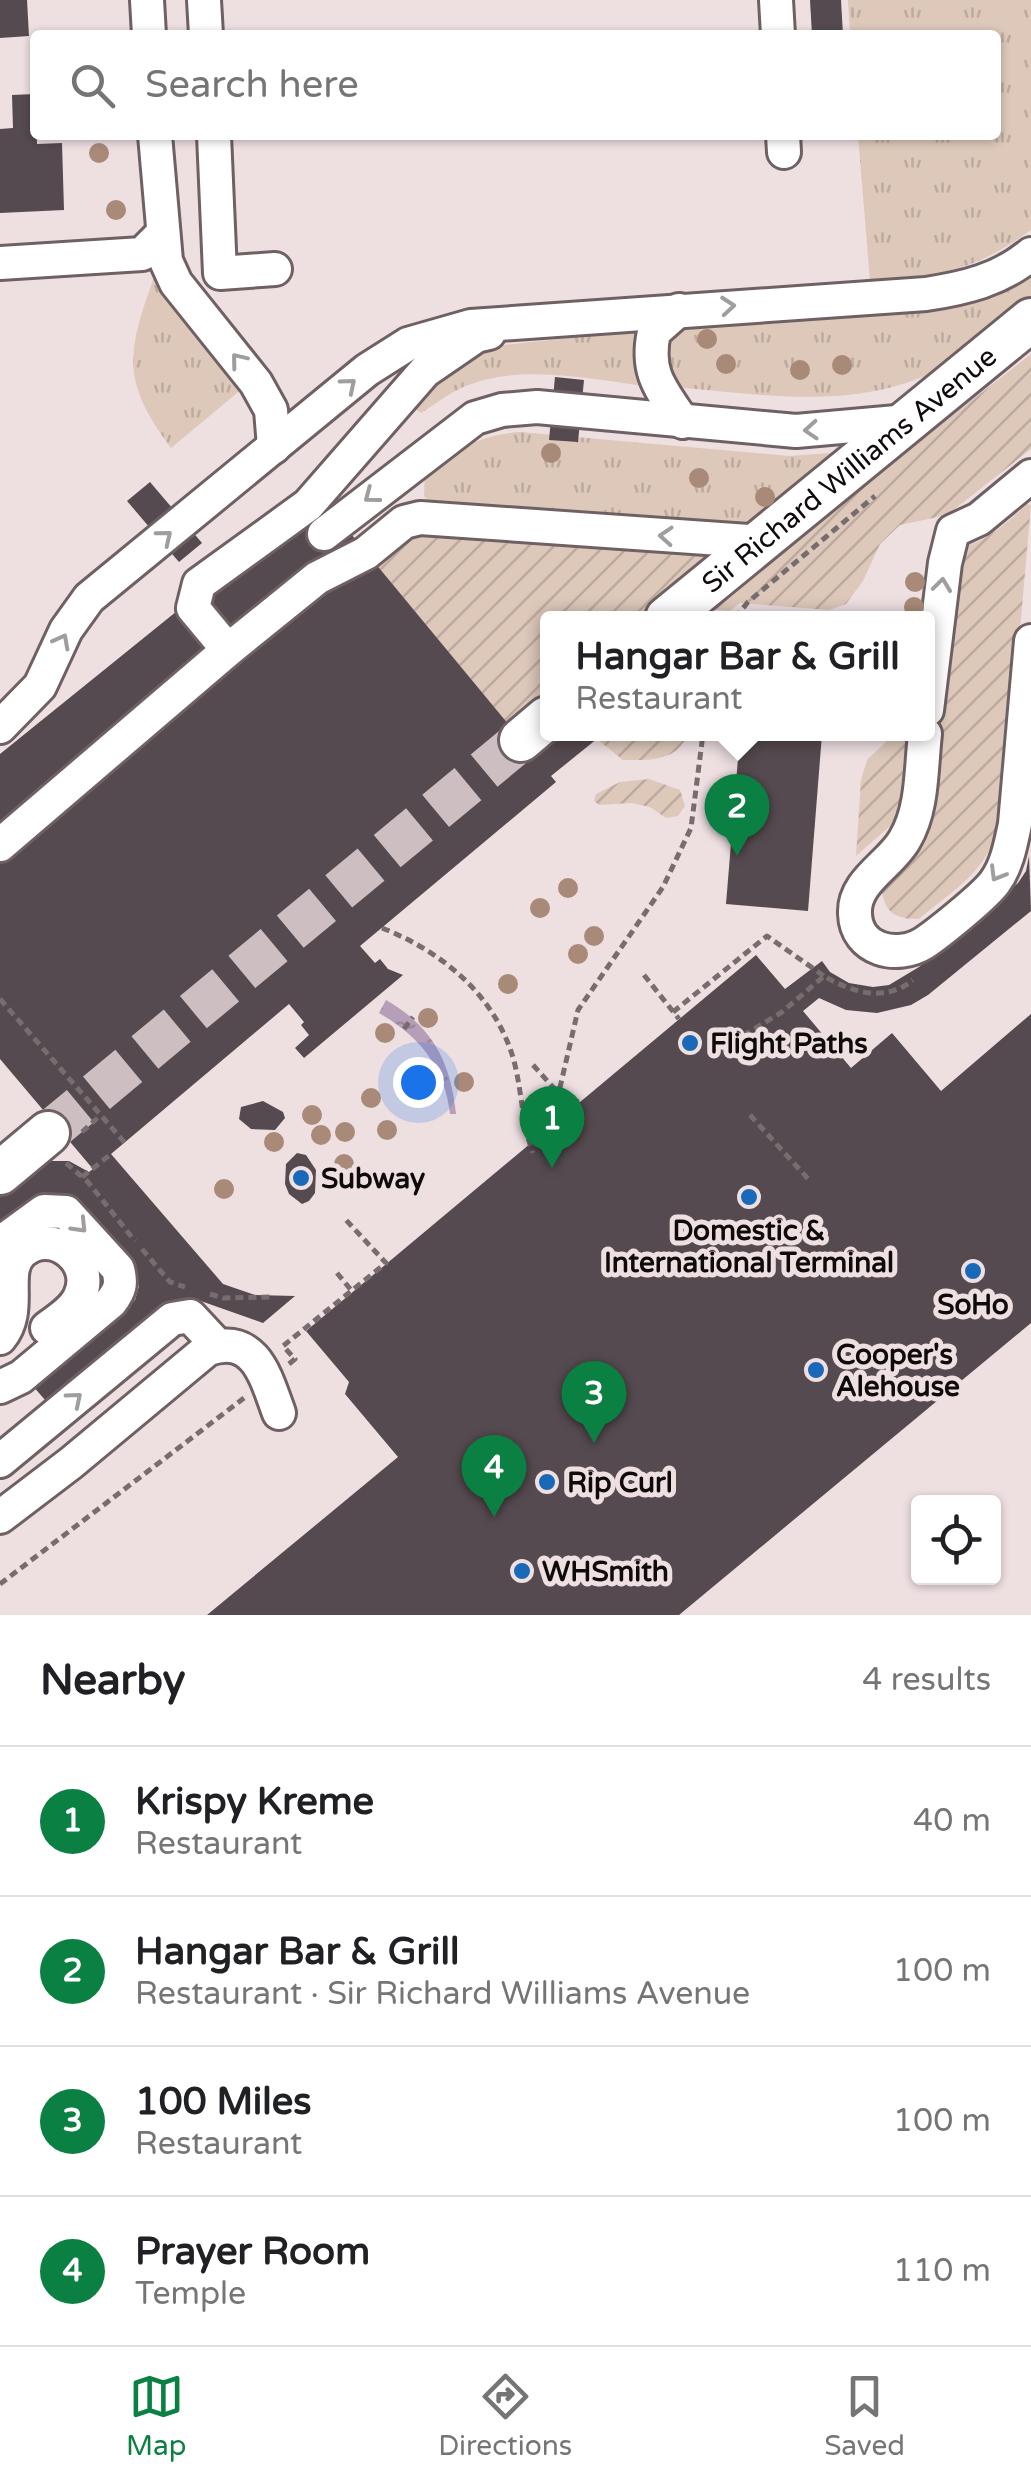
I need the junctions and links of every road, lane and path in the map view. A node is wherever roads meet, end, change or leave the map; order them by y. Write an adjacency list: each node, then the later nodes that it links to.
1 (147, 0): 4 (street)
2 (204, 0): 5 (street)
3 (776, 0): 6 (street)
4 (149, 30)
5 (206, 30)
6 (778, 30)
7 (156, 140): 9 (street)
8 (214, 140): 12 (street)
9 (162, 234): 11 (street); 18 (street, one-way to 9)
10 (1031, 254): 13 (street, one-way to 10)
11 (0, 263)
12 (275, 270)
13 (678, 310): 15 (street); 17 (street)
14 (1031, 320): 16 (main road, Sir Richard Williams Avenue)
15 (537, 321): 18 (street, one-way to 15); 25 (street)
16 (908, 421): 17 (street, one-way to 17); 21 (main road, Sir Richard Williams Avenue)
17 (682, 422): 20 (street, one-way to 20)
18 (274, 447): 26 (street, one-way to 18)
19 (1031, 476): 24 (street, one-way to 19)
20 (324, 534)
21 (764, 542): 22 (main road, Sir Richard Williams Avenue); 25 (street, one-way to 25)
22 (676, 611)
23 (1031, 641): 28 (street, one-way to 28)
24 (935, 645)
25 (228, 650): 29 (street)
26 (0, 727)
27 (702, 741): 39 (path)
28 (923, 741)
29 (0, 845)
30 (382, 928): 45 (path)
31 (644, 975): 35 (path)
32 (824, 976): 35 (path)
33 (0, 999): 43 (path)
34 (662, 1003): 35 (path)
35 (673, 1012)
36 (413, 1018): 37 (path)
37 (404, 1029)
38 (533, 1065): 39 (path)
39 (560, 1096): 40 (path); 42 (path)
40 (579, 1102)
41 (750, 1115): 49 (path)
42 (548, 1139)
43 (125, 1143)
44 (48, 1147): 47 (main road); 48 (path)
45 (533, 1152)
46 (111, 1154): 48 (path)
47 (0, 1173)
48 (82, 1177): 53 (path)
49 (812, 1182)
50 (346, 1220): 60 (path)
51 (0, 1243): 61 (street, one-way to 61)
52 (337, 1273): 54 (path)
53 (188, 1288)
54 (353, 1292)
55 (205, 1293): 56 (path)
56 (274, 1297)
57 (0, 1338): 59 (street)
58 (218, 1346): 60 (street); 63 (street, one-way to 58); 64 (street)
59 (0, 1364)
60 (268, 1380): 62 (street); 65 (path)
61 (0, 1387)
62 (279, 1413)
63 (0, 1461)
64 (0, 1518)
65 (0, 1584)

